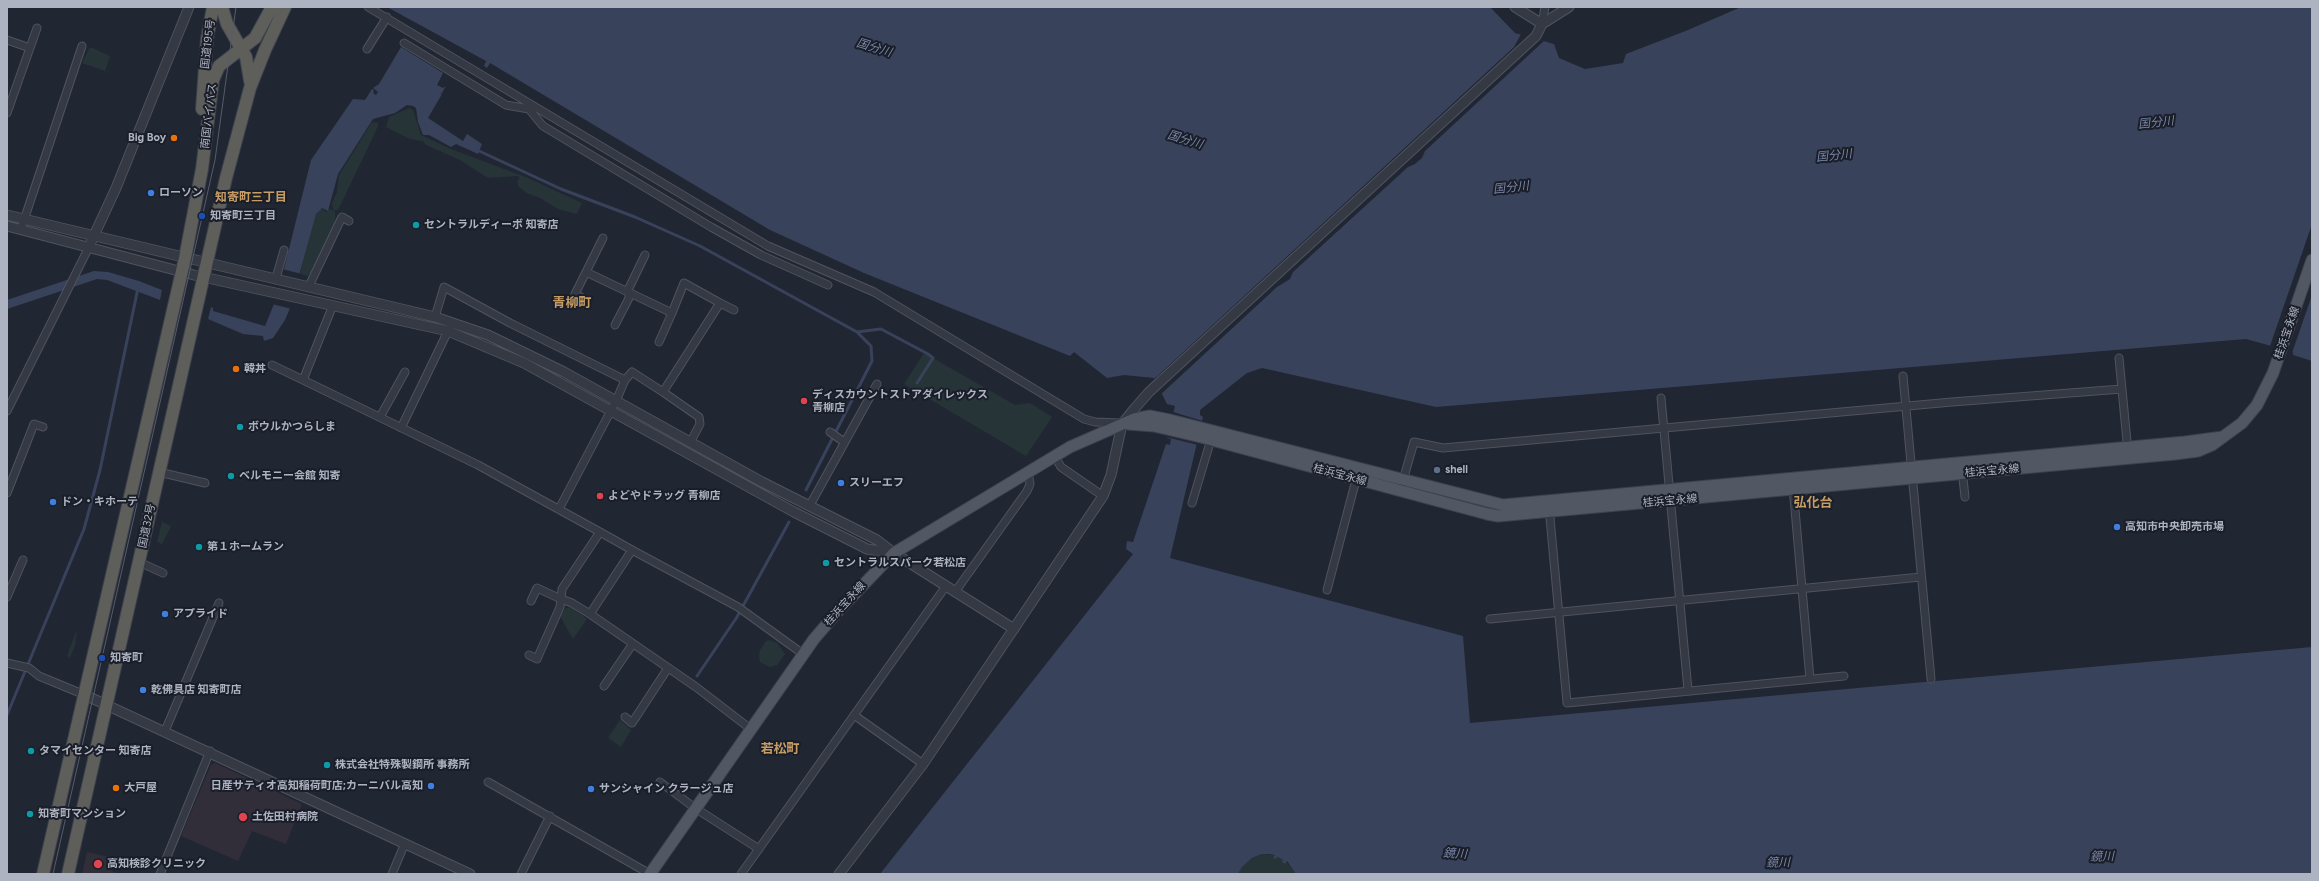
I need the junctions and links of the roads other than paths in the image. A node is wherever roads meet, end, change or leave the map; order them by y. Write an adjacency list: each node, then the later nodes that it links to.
1 (189, 7): 28 (street)
2 (213, 7): 22 (highway, 国道195号)
3 (222, 7): 17 (highway, 国道195号)
4 (272, 7): 17 (highway, 南国バイパス)
5 (285, 7): 19 (highway)
6 (368, 7): 10 (street)
7 (1515, 7): 11 (street)
8 (1569, 7): 11 (street)
9 (1546, 8): 11 (street)
10 (387, 17): 18 (street); 20 (street)
11 (1542, 24): 67 (street)
12 (37, 28): 16 (street)
13 (7, 40): 16 (street)
14 (404, 43): 20 (street)
15 (82, 46): 24 (street)
16 (30, 48): 21 (street)
17 (242, 48): 19 (highway, 国道195号); 22 (highway, 南国バイパス)
18 (366, 49)
19 (250, 88): 35 (highway, 国道32号)
20 (531, 107): 40 (street); 67 (street)
21 (7, 113)
22 (196, 200): 33 (highway, 国道32号)
23 (7, 215): 24 (street)
24 (24, 219): 27 (street); 28 (street)
25 (349, 221): 41 (street)
26 (7, 226): 27 (street)
27 (21, 229): 30 (street)
28 (93, 237): 30 (street); 33 (street)
29 (603, 238): 37 (street)
30 (88, 247): 36 (street); 64 (street)
31 (284, 250): 39 (street)
32 (645, 255): 42 (street)
33 (186, 258): 35 (street); 36 (highway, 国道32号)
34 (2312, 260): 73 (main road, 桂浜宝永線)
35 (207, 262): 38 (highway, 国道32号); 39 (street)
36 (182, 272): 38 (street); 130 (highway, 国道32号)
37 (586, 272): 42 (street); 43 (street)
38 (204, 277): 45 (street); 82 (highway, 国道32号)
39 (278, 278): 41 (street)
40 (828, 285)
41 (307, 286): 48 (street)
42 (629, 293): 47 (street); 49 (street)
43 (586, 300)
44 (720, 302): 46 (street); 47 (street); 60 (street)
45 (333, 305): 50 (street); 56 (street)
46 (734, 310)
47 (672, 313): 51 (street)
48 (435, 317): 57 (street); 62 (street)
49 (615, 325)
50 (448, 331): 65 (street); 69 (street)
51 (659, 342)
52 (2120, 358): 59 (street)
53 (272, 365): 56 (street)
54 (405, 372): 66 (street)
55 (1903, 376): 63 (street)
56 (303, 380): 66 (street)
57 (625, 380): 60 (street); 62 (street)
58 (877, 384): 75 (street)
59 (2122, 389): 63 (street); 76 (street)
60 (663, 392): 74 (street)
61 (1661, 398): 70 (street)
62 (616, 401): 65 (street); 74 (street)
63 (1907, 406): 70 (street); 83 (street)
64 (7, 411)
65 (610, 411): 99 (street); 102 (street)
66 (380, 417): 69 (street)
67 (1122, 424): 72 (main road, 桂浜宝永線); 77 (main road, 桂浜宝永線); 93 (street)
68 (43, 427): 92 (street)
69 (401, 428): 99 (street)
70 (1664, 428): 87 (street); 89 (street)
71 (830, 432): 75 (street)
72 (1207, 434): 80 (main road, 桂浜宝永線); 86 (main road, 桂浜宝永線); 96 (street)
73 (2222, 437): 76 (main road, 桂浜宝永線); 78 (main road, 桂浜宝永線)
74 (690, 442): 97 (street)
75 (844, 442): 97 (street)
76 (2127, 447): 78 (street); 79 (main road, 桂浜宝永線)
77 (1054, 455): 81 (main road, 桂浜宝永線); 93 (street)
78 (2128, 458): 84 (main road, 桂浜宝永線)
79 (1961, 462): 83 (main road, 桂浜宝永線); 84 (street)
80 (1359, 468): 86 (street); 87 (main road, 桂浜宝永線)
81 (1028, 471): 102 (main road, 桂浜宝永線); 110 (street)
82 (159, 472): 88 (street); 104 (highway, 国道32号)
83 (1912, 473): 84 (main road, 桂浜宝永線); 85 (main road, 桂浜宝永線); 90 (main road, 桂浜宝永線); 106 (street)
84 (1962, 474): 94 (street)
85 (1792, 478): 89 (main road, 桂浜宝永線); 90 (street)
86 (1356, 479): 91 (main road, 桂浜宝永線); 109 (street)
87 (1403, 479): 91 (street); 98 (main road, 桂浜宝永線)
88 (205, 484)
89 (1669, 490): 95 (street); 98 (main road, 桂浜宝永線)
90 (1793, 490): 95 (main road, 桂浜宝永線); 108 (street)
91 (1400, 491): 98 (main road, 桂浜宝永線)
92 (7, 493)
93 (1103, 496): 119 (street)
94 (1965, 497)
95 (1671, 501): 98 (main road, 桂浜宝永線); 114 (street)
96 (1192, 503)
97 (810, 504): 102 (street)
98 (1548, 506): 116 (street)
99 (559, 509): 100 (street)
100 (600, 532): 101 (street); 112 (street)
101 (632, 550): 117 (street); 121 (street)
102 (894, 553): 107 (street); 121 (main road, 桂浜宝永線)
103 (23, 560): 111 (street)
104 (139, 562): 105 (street); 131 (highway, 国道32号)
105 (163, 573)
106 (1921, 577): 108 (street); 127 (street)
107 (946, 586): 110 (street); 132 (street)
108 (1800, 589): 114 (street); 126 (street)
109 (1327, 590)
110 (955, 592): 119 (street)
111 (7, 597)
112 (561, 599): 113 (street); 117 (street); 122 (street)
113 (531, 601)
114 (1680, 601): 116 (street); 129 (street)
115 (219, 603): 135 (street)
116 (1559, 613): 118 (street); 129 (street)
117 (590, 614): 120 (street)
118 (1490, 619)
119 (1014, 629): 137 (street)
120 (632, 645): 124 (street); 128 (street)
121 (803, 654): 134 (main road, 桂浜宝永線)
122 (529, 655)
123 (7, 663): 130 (street)
124 (668, 668): 133 (street); 134 (street)
125 (1844, 676): 126 (street)
126 (1810, 679): 129 (street)
127 (1931, 679)
128 (604, 686)
129 (1688, 690)
130 (85, 695): 131 (street); 144 (highway, 国道32号)
131 (106, 704): 135 (street); 145 (highway, 国道32号)
132 (854, 715): 137 (street); 143 (street)
133 (625, 717)
134 (752, 730): 140 (main road, 桂浜宝永線)
135 (165, 731): 136 (street)
136 (210, 752): 142 (street); 146 (street)
137 (923, 764): 152 (street)
138 (488, 782): 141 (street)
139 (660, 782): 140 (street)
140 (695, 808): 143 (street); 150 (main road, 桂浜宝永線)
141 (550, 816): 149 (street); 150 (street)
142 (406, 843): 147 (street); 148 (street)
143 (759, 849): 151 (street)
144 (43, 874)
145 (68, 874)
146 (160, 874)
147 (392, 874)
148 (470, 874)
149 (521, 874)
150 (650, 874)
151 (741, 874)
152 (839, 874)

